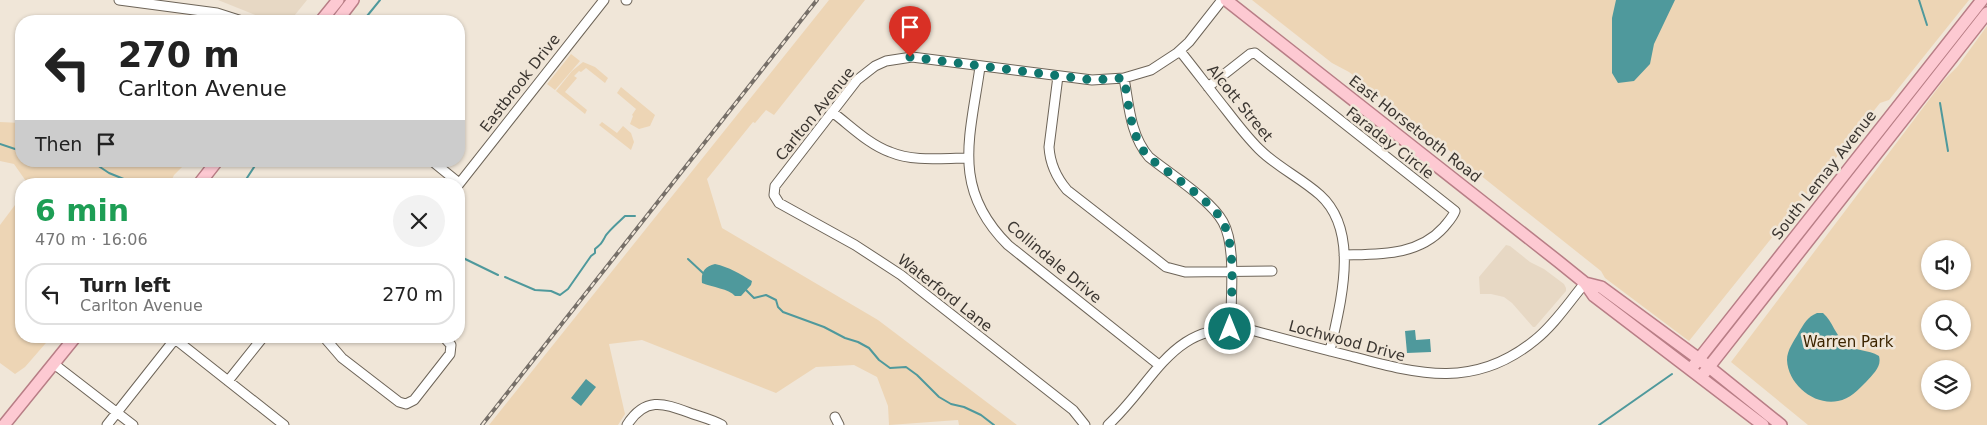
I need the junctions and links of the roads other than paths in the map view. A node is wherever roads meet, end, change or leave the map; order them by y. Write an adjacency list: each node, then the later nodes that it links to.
1 (119, 0): 9 (street)
2 (338, 0): 10 (main road)
3 (353, 0): 11 (main road)
4 (604, 0): 23 (street, Eastbrook Drive)
5 (1222, 0): 12 (street, Carlton Avenue)
6 (1226, 0): 28 (main road, East Horsetooth Road)
7 (1982, 0): 37 (main road, South Lemay Avenue)
8 (1987, 13): 41 (main road, South Lemay Avenue)
9 (223, 15)
10 (325, 15)
11 (342, 15)
12 (1180, 51): 15 (street, Carlton Avenue); 16 (street, Alcott Street)
13 (980, 67): 14 (street, Carlton Avenue); 17 (street, Carlton Avenue); 18 (street, Collindale Drive)
14 (1058, 76): 15 (street, Carlton Avenue); 26 (street)
15 (1124, 78): 26 (street)
16 (1208, 87): 25 (street, Alcott Street); 25 (street, Faraday Circle)
17 (832, 112): 18 (street); 24 (street, Carlton Avenue)
18 (968, 158): 39 (street, Collindale Drive)
19 (212, 167): 21 (main road)
20 (439, 167): 22 (street)
21 (204, 178)
22 (453, 178)
23 (463, 178)
24 (776, 199): 50 (street, Waterford Lane)
25 (1344, 255): 36 (street, Alcott Street)
26 (1231, 272): 27 (street); 29 (street)
27 (1272, 272)
28 (1585, 282): 36 (street, Lochwood Drive); 37 (main road, East Horsetooth Road); 40 (main road, East Horsetooth Road)
29 (1230, 329): 36 (street, Lochwood Drive); 39 (street, Lochwood Drive)
30 (70, 343): 38 (main road)
31 (172, 343): 43 (street)
32 (180, 343): 42 (street)
33 (258, 343): 42 (street)
34 (329, 343): 35 (street)
35 (449, 343)
36 (1330, 351)
37 (1699, 360): 40 (main road, South Lemay Avenue); 41 (main road, East Horsetooth Road)
38 (54, 364): 43 (street); 44 (main road)
39 (1159, 365): 51 (street, Lochwood Drive)
40 (1691, 369): 41 (main road, East Horsetooth Road)
41 (1705, 372): 52 (main road, East Horsetooth Road); 53 (main road, East Horsetooth Road)
42 (228, 381): 47 (street)
43 (117, 412): 45 (street); 46 (street)
44 (5, 425)
45 (107, 425)
46 (132, 425)
47 (284, 425)
48 (627, 425): 49 (street)
49 (722, 425)
50 (1085, 425)
51 (1108, 425)
52 (1763, 425)
53 (1781, 425)

